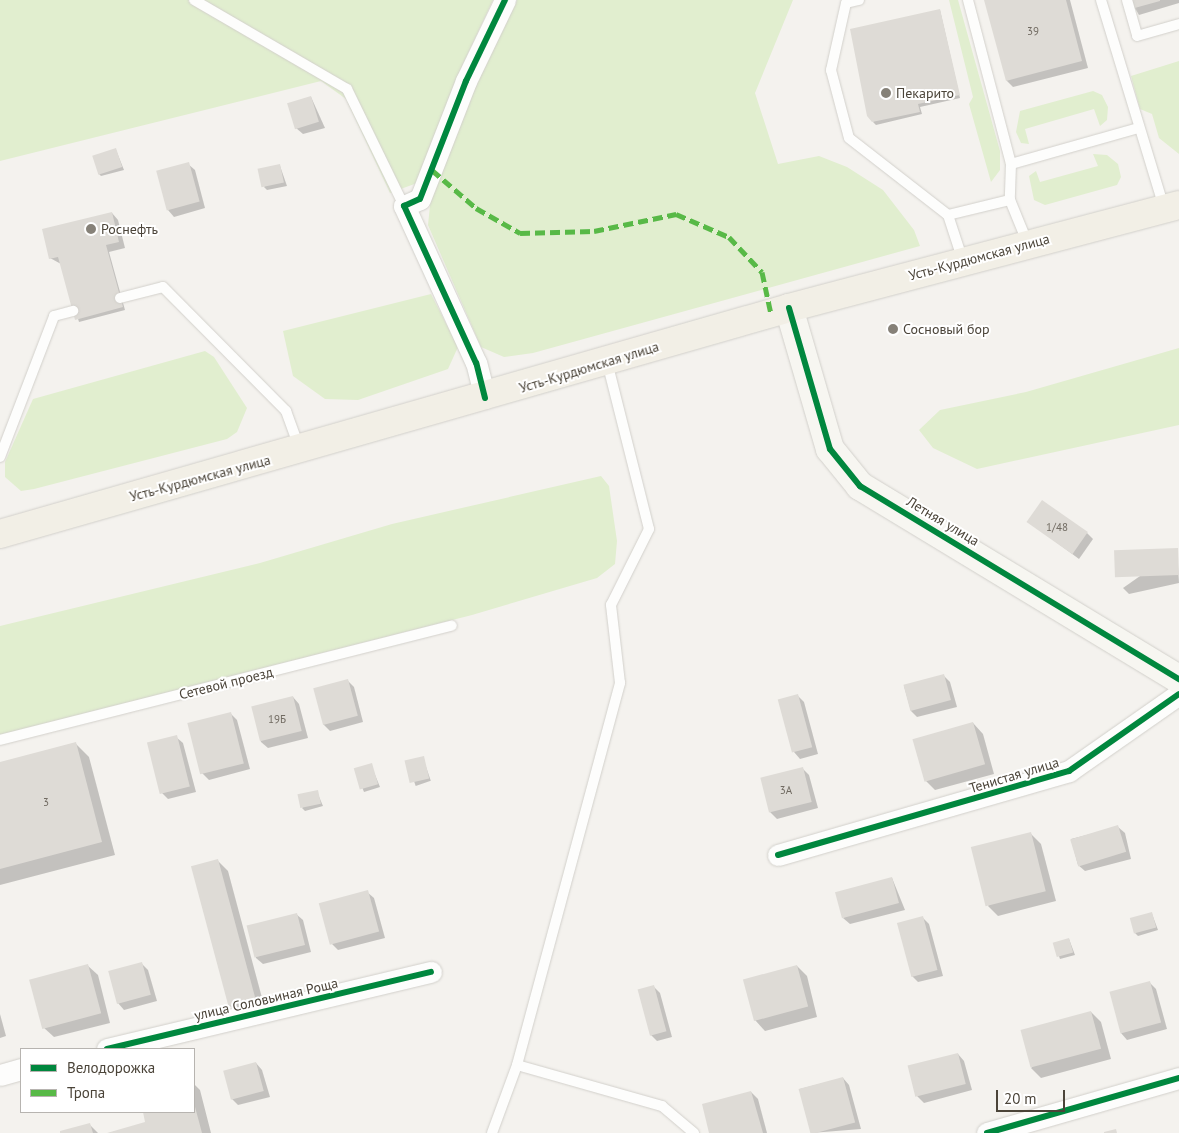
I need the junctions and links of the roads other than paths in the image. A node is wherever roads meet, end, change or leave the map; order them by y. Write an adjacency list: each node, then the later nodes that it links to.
1 (194, 0): 11 (lane)
2 (505, 0): 11 (street)
3 (859, 0): 13 (lane)
4 (968, 0): 9 (lane)
5 (1101, 0): 8 (lane)
6 (1127, 0): 7 (lane)
7 (1179, 24)
8 (1138, 128): 9 (lane); 12 (lane)
9 (1012, 164): 10 (lane)
10 (1010, 200): 13 (lane); 14 (lane)
11 (404, 206): 20 (street)
12 (1172, 207): 14 (main road, Усть-Курдюмская улица)
13 (948, 215): 15 (lane)
14 (1028, 244): 15 (main road, Усть-Курдюмская улица)
15 (963, 261): 17 (main road, Усть-Курдюмская улица)
16 (120, 298): 21 (lane)
17 (789, 308): 19 (main road, Усть-Курдюмская улица); 25 (street, Летняя улица)
18 (73, 310): 22 (lane)
19 (607, 360): 20 (main road, Усть-Курдюмская улица); 31 (lane)
20 (485, 398): 21 (main road, Усть-Курдюмская улица)
21 (300, 450): 23 (main road, Усть-Курдюмская улица)
22 (0, 457)
23 (0, 533)
24 (452, 626): 27 (lane, Сетевой проезд)
25 (1179, 679)
26 (1179, 694): 28 (street, Тенистая улица)
27 (0, 740)
28 (778, 855)
29 (431, 972): 30 (street, улица Соловьиная Роща)
30 (111, 1048)
31 (517, 1066): 36 (lane); 37 (lane)
32 (20, 1070): 33 (street)
33 (0, 1074)
34 (1179, 1078): 35 (street)
35 (1037, 1126): 38 (street)
36 (492, 1133)
37 (694, 1133)
38 (987, 1133)

